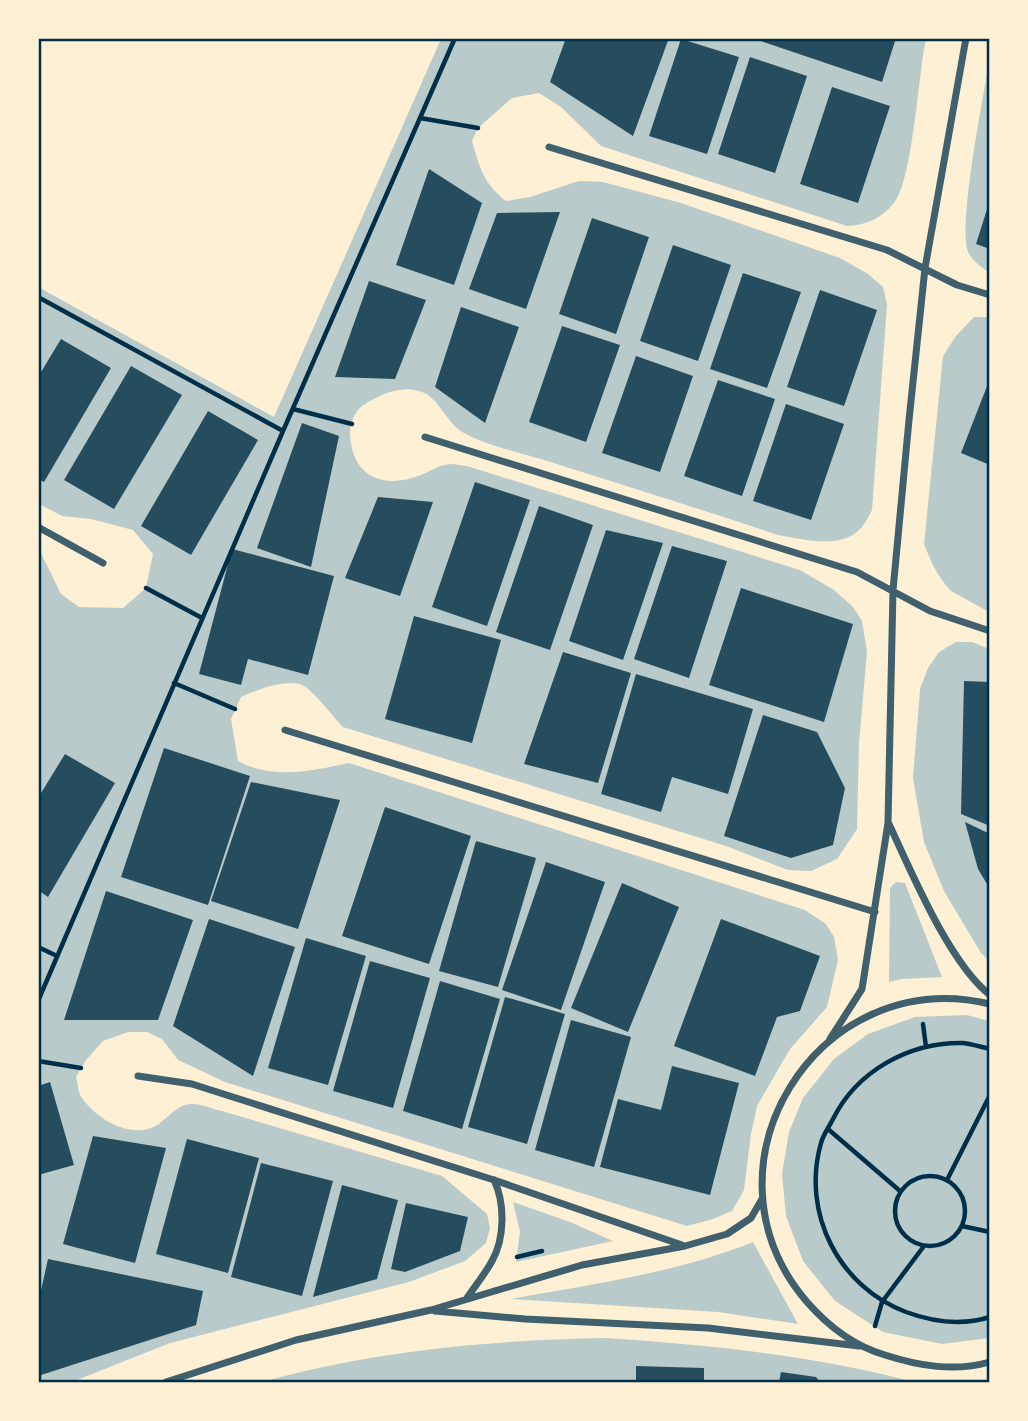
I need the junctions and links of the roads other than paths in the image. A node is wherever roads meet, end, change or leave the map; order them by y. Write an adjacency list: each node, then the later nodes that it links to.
1 (966, 38): 3 (street)
2 (549, 147): 3 (street)
3 (925, 268): 4 (street); 8 (street)
4 (989, 295)
5 (425, 437): 8 (street)
6 (38, 527): 7 (street)
7 (103, 563)
8 (893, 590): 9 (street); 11 (street)
9 (989, 631)
10 (285, 730): 12 (street)
11 (888, 823): 12 (street); 13 (street)
12 (874, 912): 15 (street)
13 (989, 995)
14 (989, 1004): 15 (street)
15 (831, 1039): 18 (street)
16 (138, 1076): 17 (street)
17 (494, 1180): 19 (street); 20 (street)
18 (762, 1199): 19 (street); 22 (street)
19 (685, 1246): 20 (street)
20 (467, 1299): 21 (street)
21 (431, 1310): 22 (street); 24 (street)
22 (861, 1346): 23 (street)
23 (989, 1362)
24 (166, 1382)

